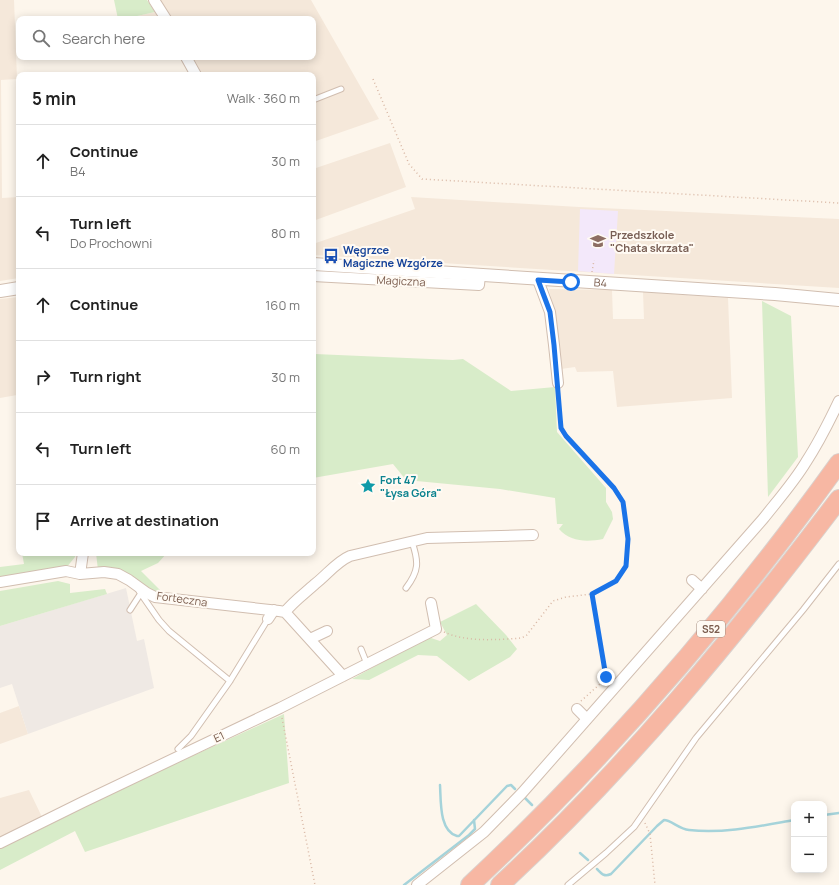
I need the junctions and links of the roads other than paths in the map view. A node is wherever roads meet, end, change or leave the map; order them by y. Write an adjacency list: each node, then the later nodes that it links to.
1 (154, 0): 2 (street)
2 (164, 16)
3 (188, 60): 4 (street)
4 (194, 72)
5 (341, 89): 6 (lane)
6 (316, 99)
7 (316, 264): 9 (street, B4)
8 (316, 276): 9 (street, Magiczna)
9 (480, 276): 10 (street, B4)
10 (538, 280): 13 (street, B4); 14 (street)
11 (16, 288): 12 (street)
12 (0, 291)
13 (839, 300)
14 (558, 383)
15 (839, 401): 27 (street)
16 (839, 463): 46 (highway, S52)
17 (839, 499): 45 (highway, S52)
18 (533, 535): 19 (street)
19 (412, 542): 26 (lane); 32 (street)
20 (83, 556): 22 (street)
21 (839, 564): 48 (lane)
22 (80, 574): 23 (street, Forteczna); 25 (street, Forteczna)
23 (129, 580): 28 (lane); 31 (street, Forteczna)
24 (692, 580): 27 (street)
25 (0, 582)
26 (406, 588)
27 (702, 589): 41 (street)
28 (141, 593): 30 (lane); 39 (lane)
29 (431, 603): 37 (street, E1)
30 (130, 610)
31 (274, 610): 32 (street, Forteczna); 33 (street)
32 (285, 612): 35 (street)
33 (268, 620): 39 (lane)
34 (327, 632): 35 (street)
35 (310, 640): 38 (street)
36 (361, 649): 37 (lane)
37 (367, 664): 38 (street, E1)
38 (344, 676): 43 (street, E1)
39 (230, 681): 42 (lane)
40 (577, 709): 41 (street)
41 (587, 719): 47 (street)
42 (178, 749): 43 (street)
43 (154, 768): 44 (street, E1)
44 (0, 843)
45 (502, 883)
46 (471, 884)
47 (416, 885)
48 (568, 885)

